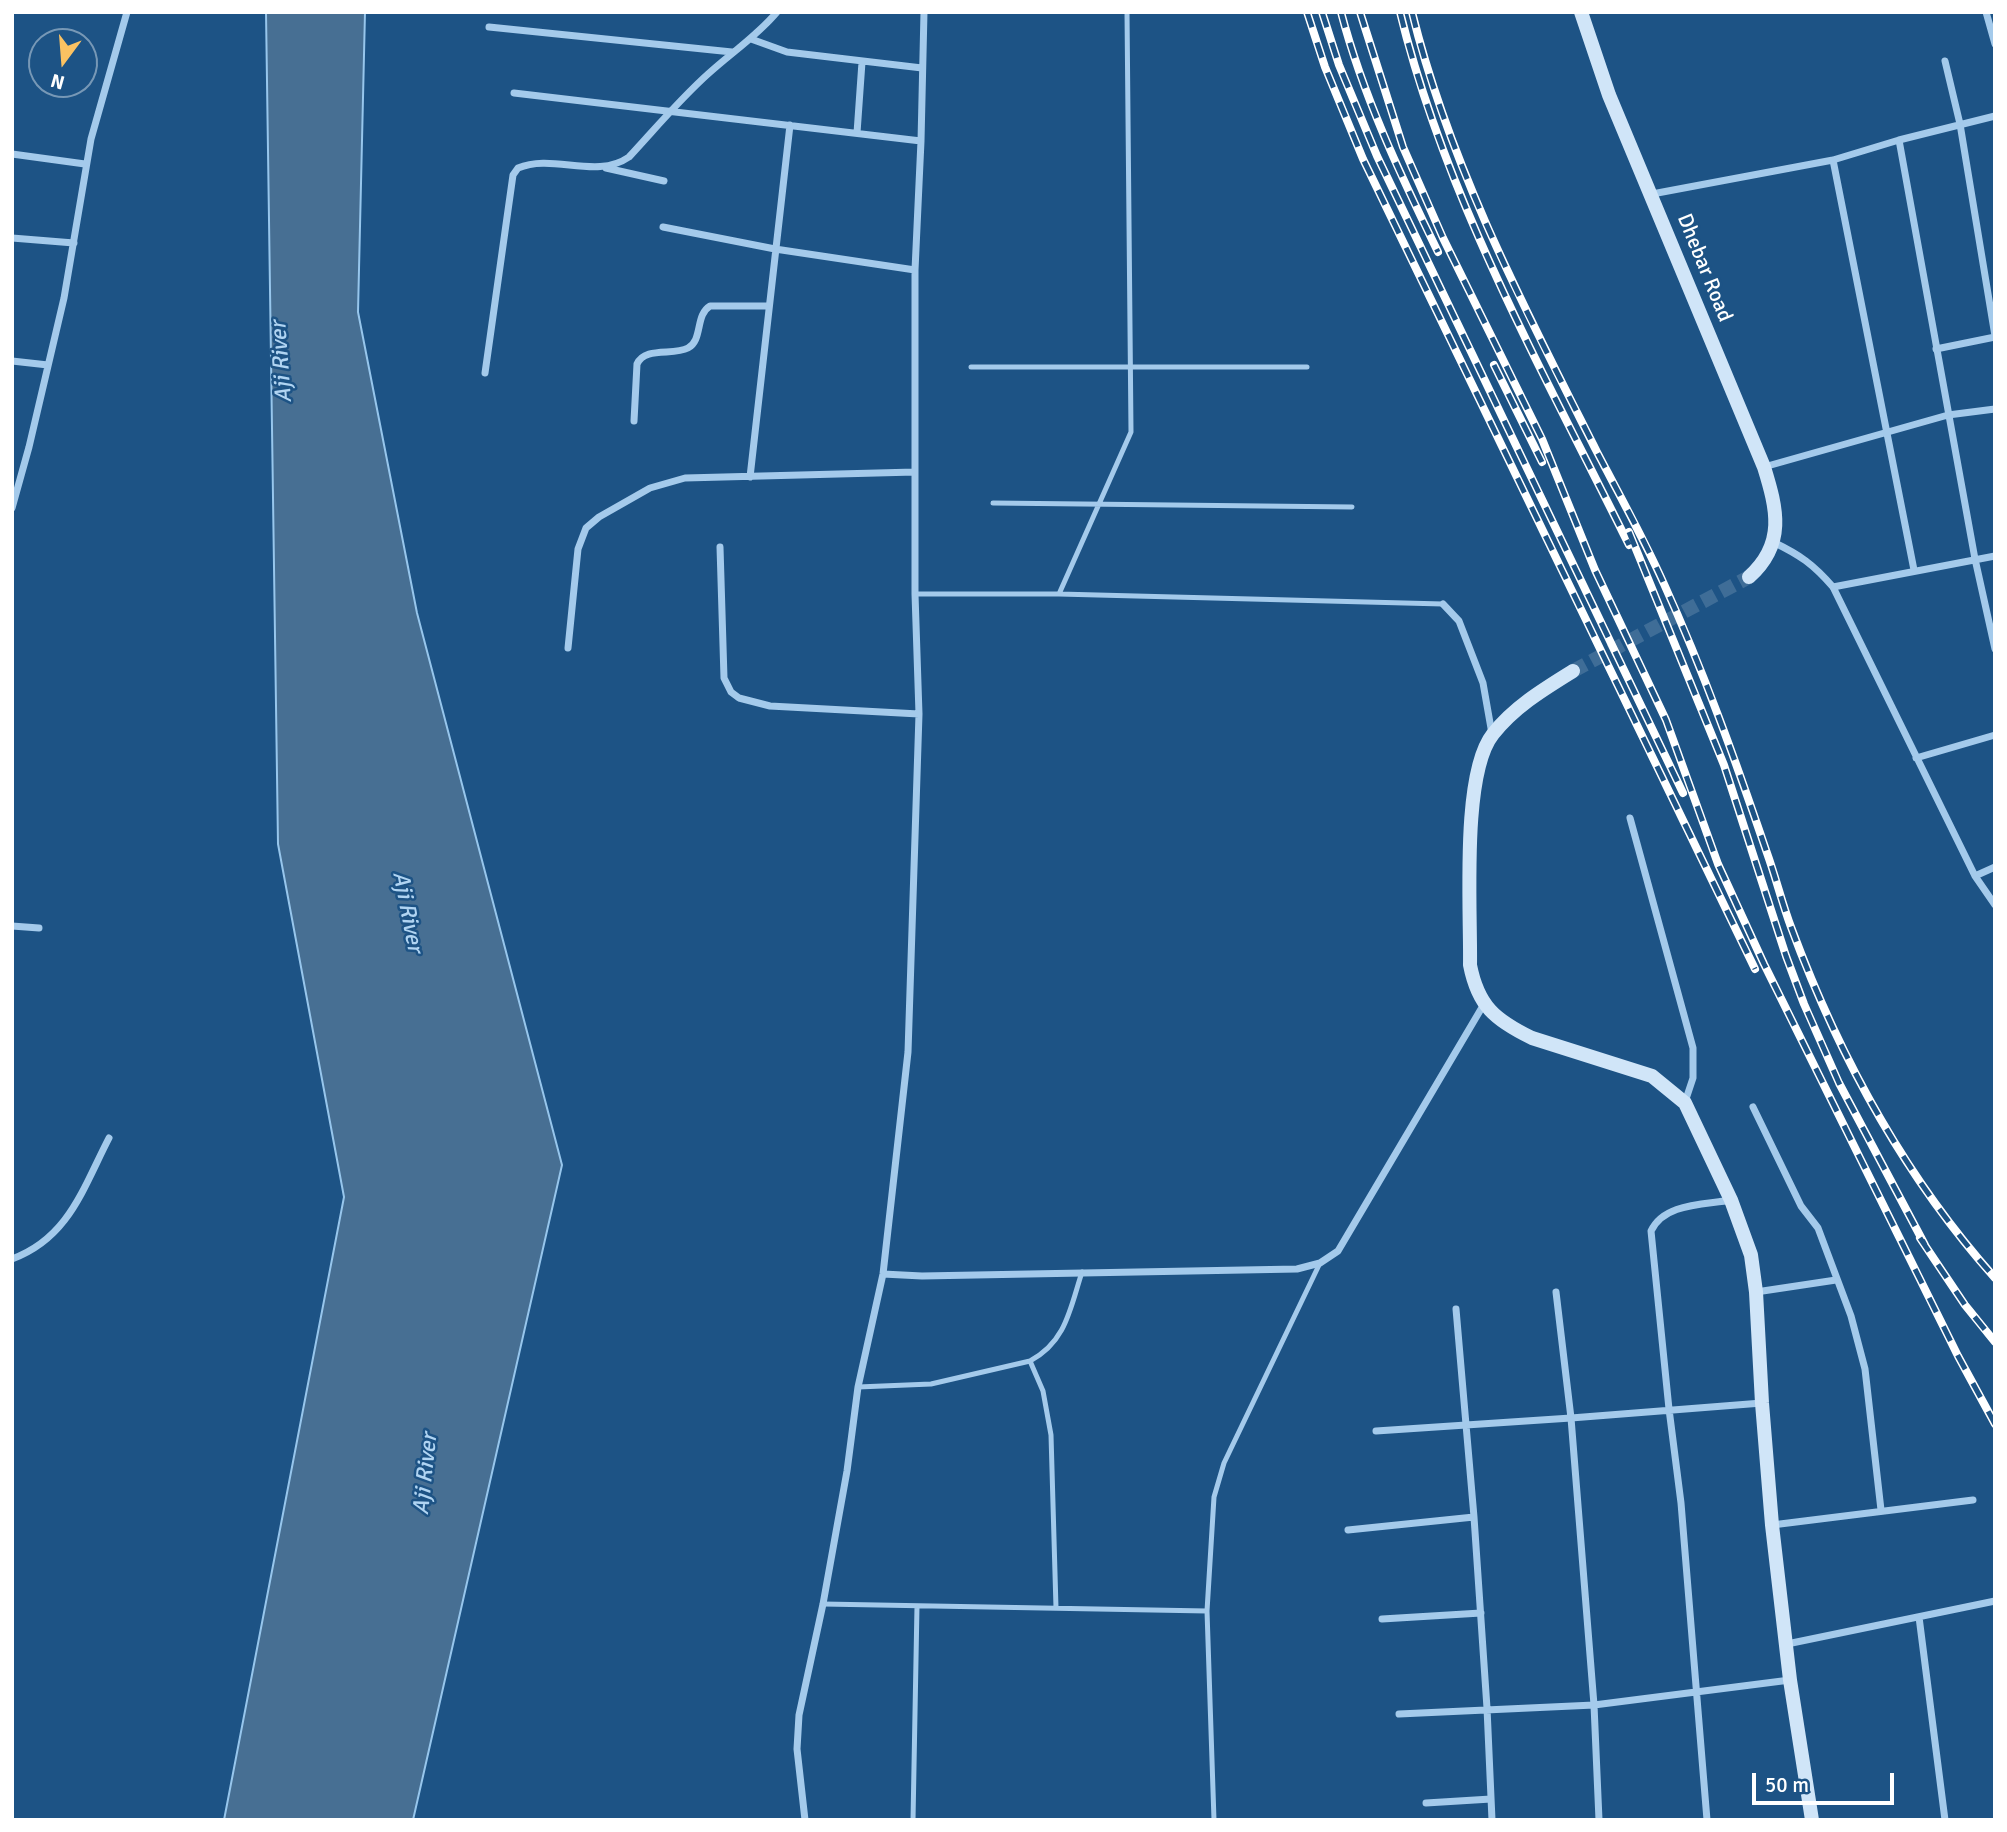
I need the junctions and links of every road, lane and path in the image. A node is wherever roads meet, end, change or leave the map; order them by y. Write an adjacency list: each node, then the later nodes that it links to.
1 (127, 12): 24 (street)
2 (777, 12): 8 (street)
3 (924, 12): 13 (street)
4 (1127, 12): 39 (lane)
5 (1581, 12): 27 (street, Dhebar Road)
6 (1986, 12): 9 (street)
7 (489, 27): 10 (street)
8 (751, 39): 10 (street); 12 (street)
9 (1995, 44)
10 (732, 52): 15 (street)
11 (1945, 61): 17 (street)
12 (862, 62): 13 (street); 19 (street)
13 (922, 68): 21 (street)
14 (514, 93): 15 (street)
15 (673, 110): 18 (street); 25 (street)
16 (1995, 116): 17 (street)
17 (1960, 124): 20 (street); 34 (street)
18 (790, 125): 19 (street); 31 (street)
19 (858, 133): 21 (street)
20 (1899, 140): 23 (street); 35 (street)
21 (921, 141): 32 (street)
22 (12, 155): 24 (street)
23 (1833, 160): 27 (street); 45 (street)
24 (85, 164): 30 (street)
25 (605, 167): 26 (street); 41 (street)
26 (664, 181)
27 (1652, 194): 46 (street, Dhebar Road)
28 (663, 227): 31 (street)
29 (12, 238): 30 (street)
30 (74, 243): 37 (street)
31 (775, 249): 32 (street); 33 (street)
32 (915, 270): 47 (street)
33 (769, 306): 44 (street); 50 (street)
34 (1995, 337): 35 (street)
35 (1936, 349): 43 (street)
36 (12, 361): 37 (street)
37 (48, 365): 49 (street)
38 (971, 367): 39 (lane)
39 (1130, 367): 40 (lane); 52 (lane)
40 (1307, 367)
41 (485, 373)
42 (1995, 408): 43 (street)
43 (1948, 415): 45 (street); 58 (street)
44 (634, 421)
45 (1887, 433): 46 (street); 59 (street)
46 (1764, 467): 55 (street, Dhebar Road)
47 (915, 472): 50 (street); 62 (street)
48 (12, 473): 49 (street)
49 (22, 474): 53 (street)
50 (750, 477): 65 (street)
51 (993, 503): 52 (lane)
52 (1099, 503): 54 (lane); 63 (lane)
53 (12, 508)
54 (1352, 508)
55 (1773, 542): 60 (street); 61 (street)
56 (720, 547): 68 (street)
57 (1995, 556): 58 (street)
58 (1975, 559): 59 (street); 66 (street)
59 (1914, 570): 61 (street)
60 (1749, 577)
61 (1833, 587): 71 (street)
62 (915, 594): 63 (lane); 68 (street)
63 (1059, 594): 64 (lane)
64 (1443, 604): 69 (street)
65 (568, 648)
66 (1995, 649)
67 (1573, 671): 69 (street)
68 (919, 714): 86 (street)
69 (1492, 734): 78 (street)
70 (1995, 735): 71 (street)
71 (1916, 758): 74 (street)
72 (1630, 818): 79 (street)
73 (1995, 867): 74 (street)
74 (1975, 876): 75 (street)
75 (1995, 905)
76 (12, 926): 77 (street)
77 (39, 928)
78 (1484, 1004): 79 (street); 84 (street)
79 (1685, 1103): 82 (street)
80 (1753, 1107): 87 (street)
81 (109, 1138): 83 (street)
82 (1731, 1200): 89 (street); 94 (street)
83 (12, 1259)
84 (1320, 1263): 85 (street); 107 (lane)
85 (1083, 1272): 86 (street); 91 (lane)
86 (883, 1273): 92 (street)
87 (1836, 1280): 89 (street); 99 (street)
88 (1556, 1292): 95 (street)
89 (1756, 1292): 93 (street)
90 (1456, 1309): 96 (street)
91 (1030, 1361): 92 (lane); 106 (lane)
92 (858, 1387): 104 (street)
93 (1762, 1403): 94 (street); 101 (street)
94 (1669, 1409): 95 (street); 113 (street)
95 (1571, 1418): 96 (street); 114 (street)
96 (1467, 1425): 97 (street); 100 (street)
97 (1376, 1431)
98 (1973, 1500): 99 (street)
99 (1881, 1510): 101 (street)
100 (1474, 1517): 102 (street); 108 (street)
101 (1772, 1525): 111 (street)
102 (1349, 1530)
103 (1995, 1601): 109 (street)
104 (823, 1604): 105 (lane); 119 (street)
105 (918, 1606): 106 (lane); 120 (lane)
106 (1056, 1608): 107 (lane)
107 (1207, 1611): 121 (lane)
108 (1481, 1613): 110 (street); 115 (street)
109 (1919, 1618): 111 (street); 126 (street)
110 (1382, 1619)
111 (1787, 1644): 112 (street)
112 (1790, 1680): 113 (street); 125 (street)
113 (1698, 1693): 114 (street); 124 (street)
114 (1594, 1704): 115 (street); 123 (street)
115 (1487, 1708): 116 (street); 117 (street)
116 (1399, 1714)
117 (1491, 1799): 118 (street); 122 (street)
118 (1426, 1803)
119 (805, 1820)
120 (913, 1820)
121 (1214, 1820)
122 (1492, 1820)
123 (1599, 1820)
124 (1707, 1820)
125 (1812, 1820)
126 (1945, 1820)

